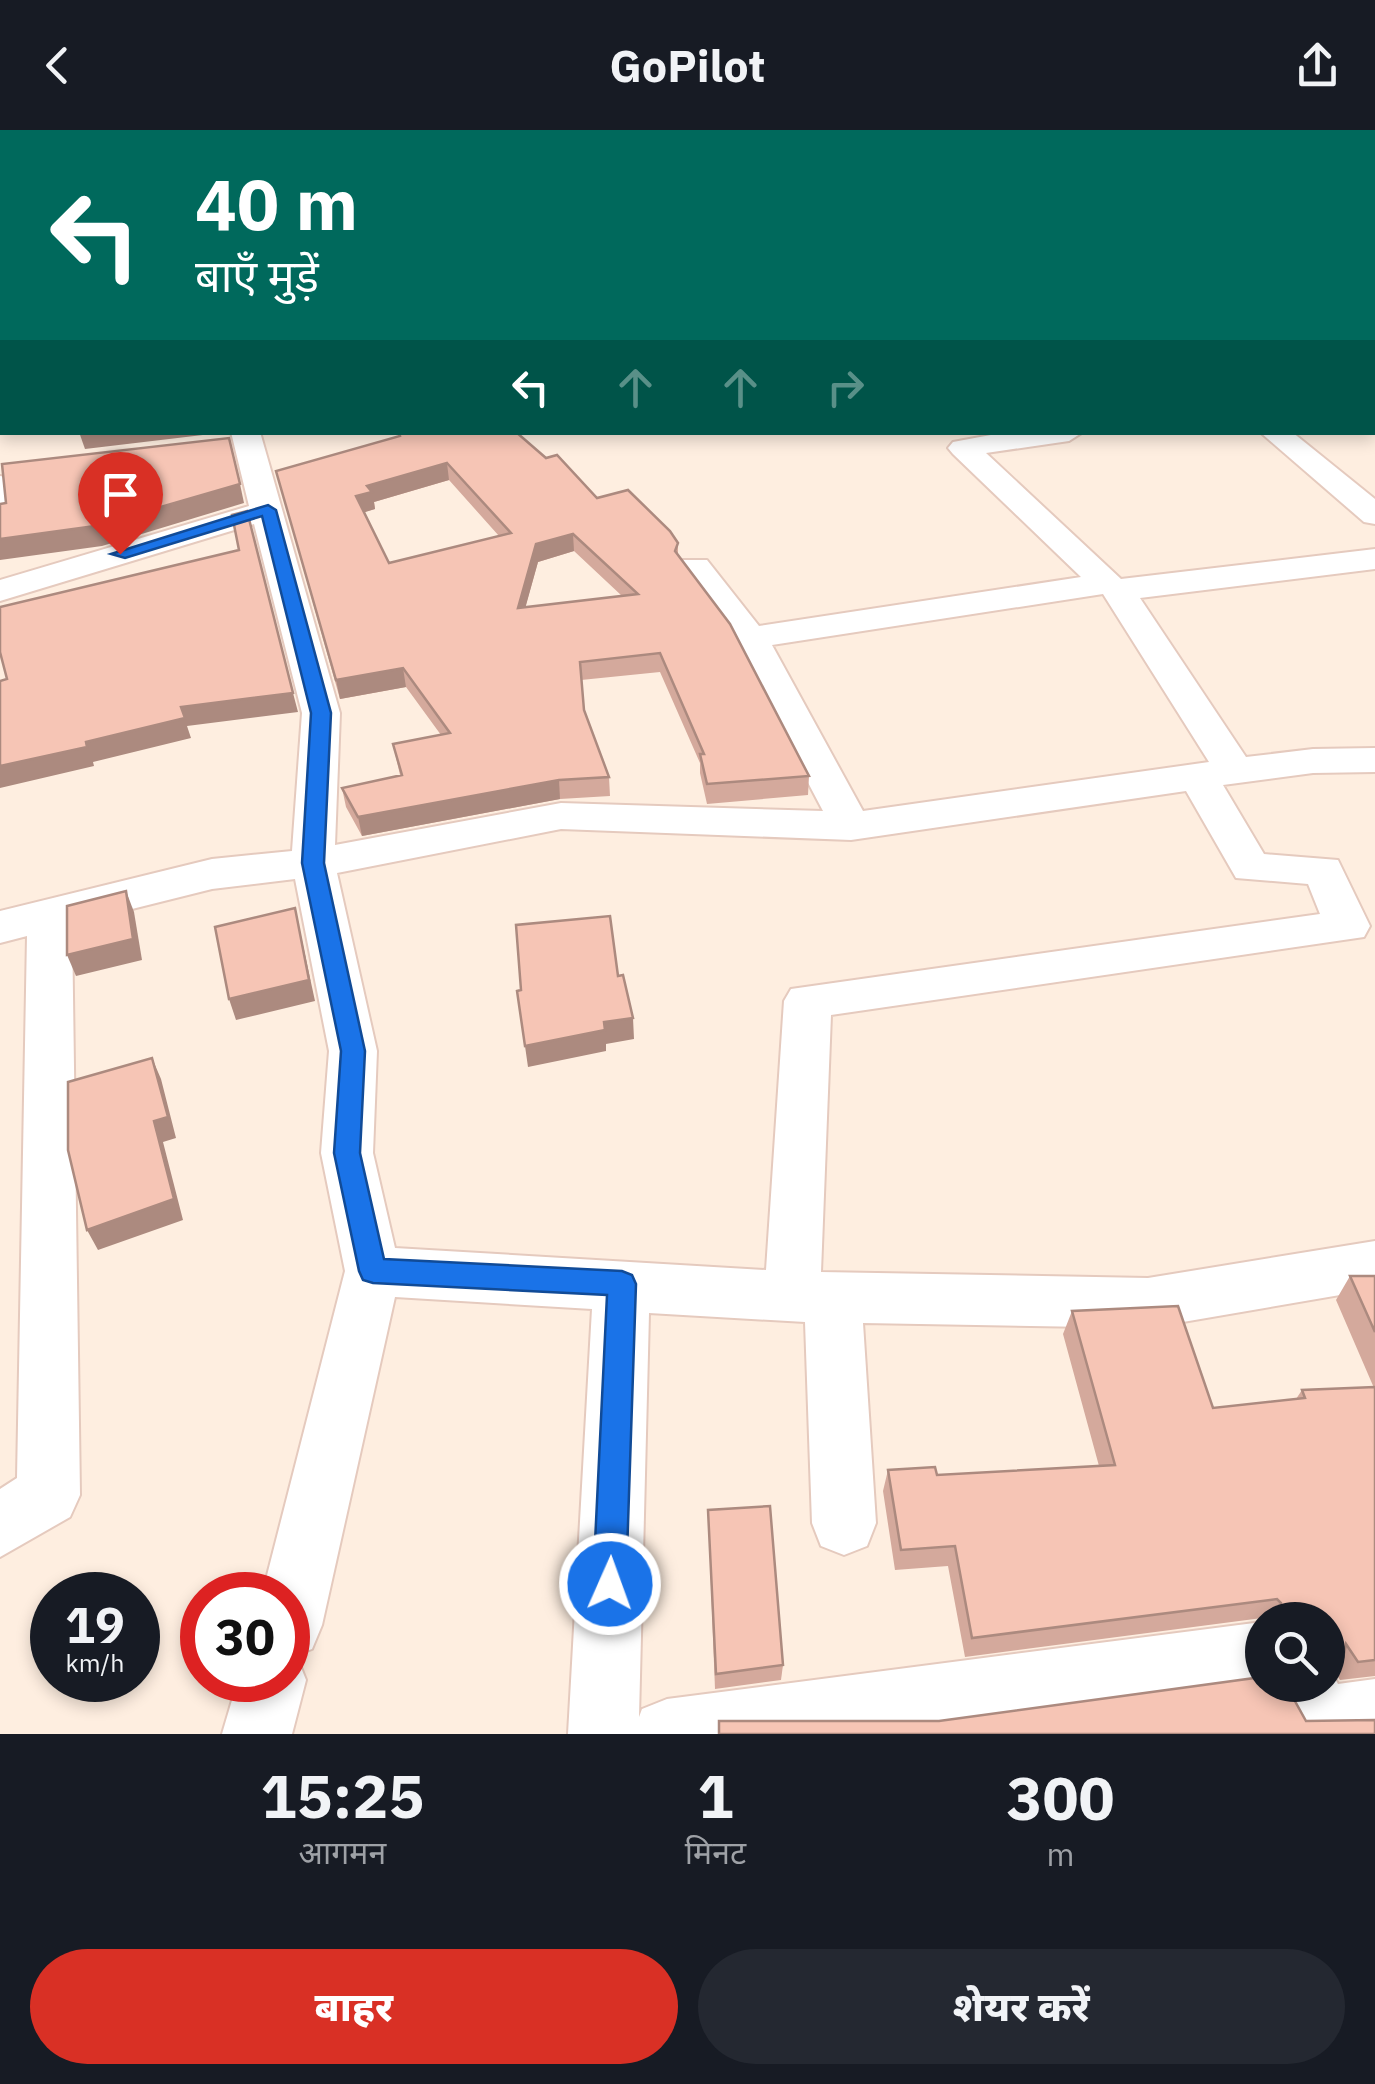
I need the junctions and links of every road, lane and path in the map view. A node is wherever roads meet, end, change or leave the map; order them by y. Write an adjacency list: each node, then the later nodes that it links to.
1 (1028, 435): 3 (street)
2 (1278, 435): 5 (street)
3 (959, 440): 9 (street)
4 (254, 464): 8 (street); 13 (street)
5 (1375, 515)
6 (1375, 559): 11 (street)
7 (695, 567): 9 (street)
8 (0, 591)
9 (750, 638): 12 (street)
10 (1375, 760): 11 (street)
11 (1216, 774): 12 (street); 15 (street)
12 (851, 826): 13 (street)
13 (313, 863): 14 (street); 17 (street)
14 (25, 921): 21 (street)
15 (1361, 939): 19 (street)
16 (1375, 1266): 19 (street)
17 (373, 1271): 18 (street); 22 (street)
18 (622, 1284): 19 (street); 28 (street)
19 (813, 1297): 20 (street)
20 (844, 1523)
21 (0, 1525)
22 (301, 1572)
23 (1245, 1658): 29 (street)
24 (266, 1702): 27 (street)
25 (1309, 1702): 26 (street)
26 (1375, 1714)
27 (258, 1734)
28 (604, 1734)
29 (667, 1734)

